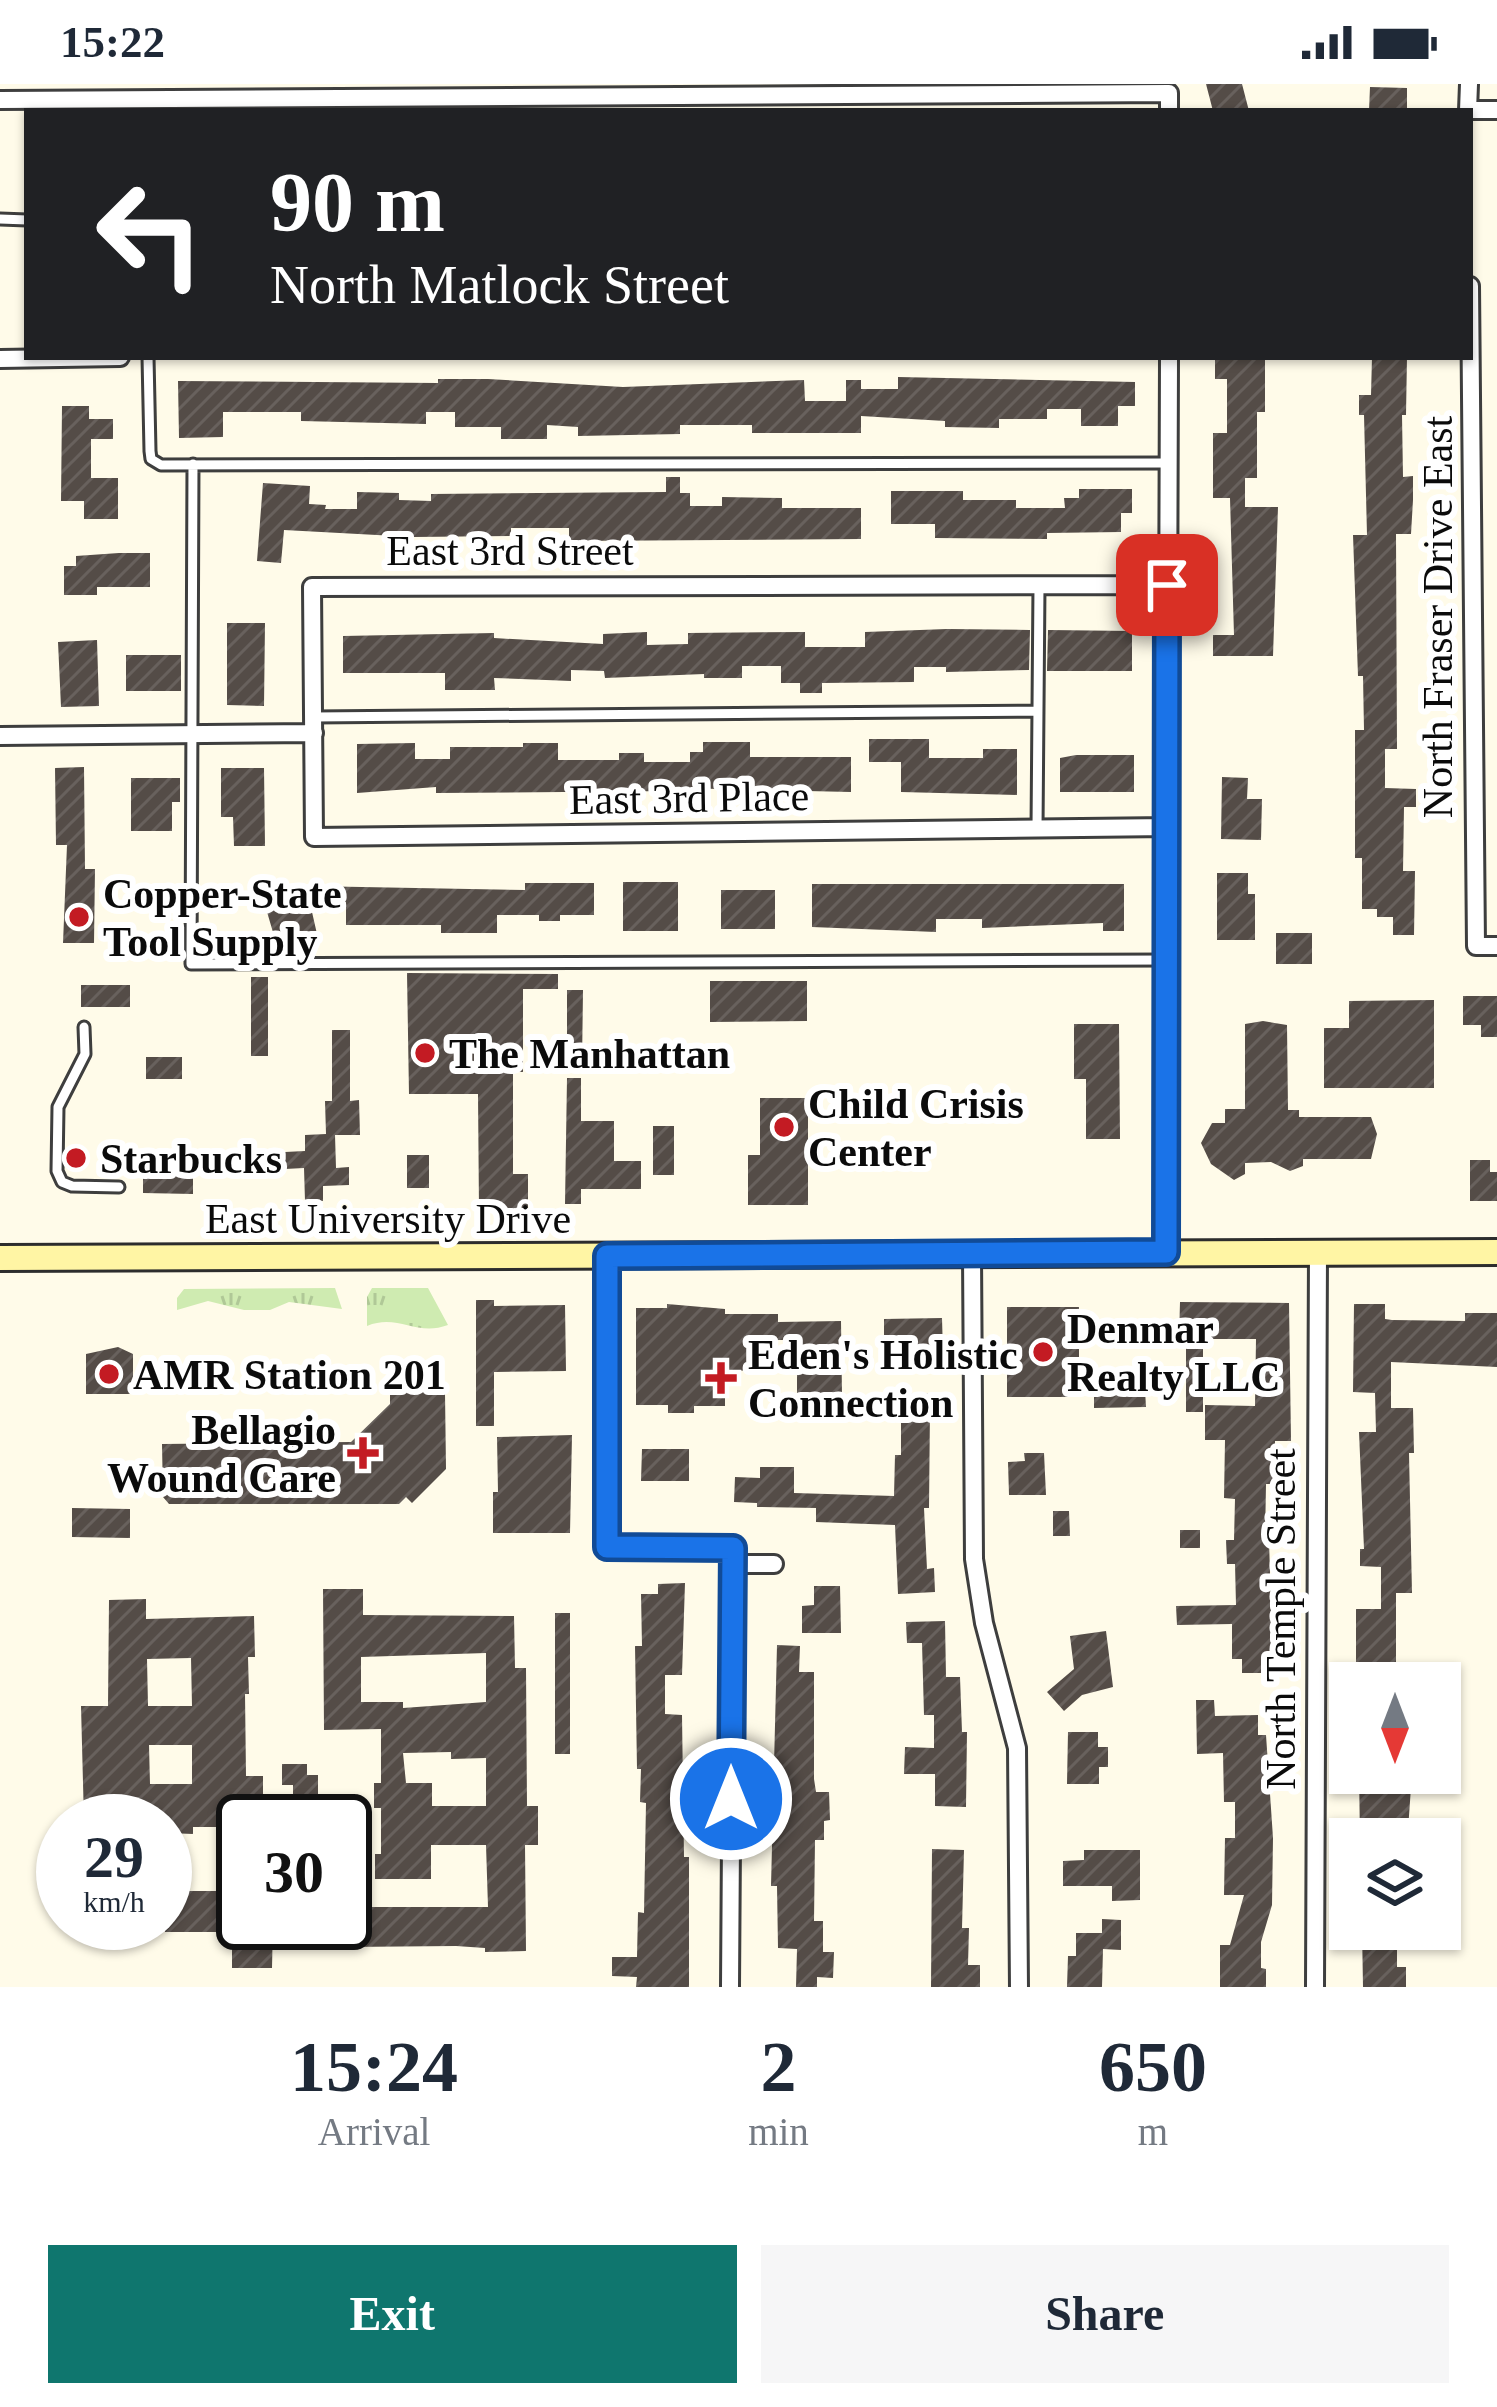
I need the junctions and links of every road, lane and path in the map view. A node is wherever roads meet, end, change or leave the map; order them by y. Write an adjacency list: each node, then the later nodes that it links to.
1 (529, 90): 2 (street); 4 (street)
2 (790, 90): 3 (street)
3 (1052, 90): 5 (street)
4 (268, 91): 7 (street)
5 (1171, 96)
6 (0, 100): 7 (street)
7 (153, 105)
8 (148, 360): 12 (lane)
9 (1169, 360): 11 (street)
10 (1471, 360): 21 (street, North Fraser Drive East)
11 (1169, 463): 12 (lane); 13 (street)
12 (193, 464): 17 (lane)
13 (1167, 585): 14 (street, East 3rd Street); 19 (street)
14 (1039, 586): 15 (lane); 16 (street, East 3rd Street)
15 (1037, 711): 16 (lane); 20 (lane)
16 (314, 725): 17 (street); 20 (street, East 3rd Place)
17 (190, 735): 18 (street); 22 (lane)
18 (0, 736)
19 (1169, 827): 20 (street, East 3rd Place); 22 (street)
20 (1037, 829)
21 (1497, 946)
22 (1168, 960): 25 (street)
23 (84, 1027): 24 (lane)
24 (118, 1187)
25 (1166, 1252): 26 (main road, East University Drive); 28 (main road, East University Drive)
26 (1318, 1252): 27 (main road, East University Drive); 35 (street, North Temple Street)
27 (1497, 1252)
28 (972, 1254): 29 (main road, East University Drive); 34 (street)
29 (607, 1256): 30 (main road, East University Drive); 31 (street)
30 (0, 1258)
31 (733, 1564): 32 (street); 33 (street)
32 (774, 1564)
33 (730, 1987)
34 (1019, 1987)
35 (1315, 1987)

